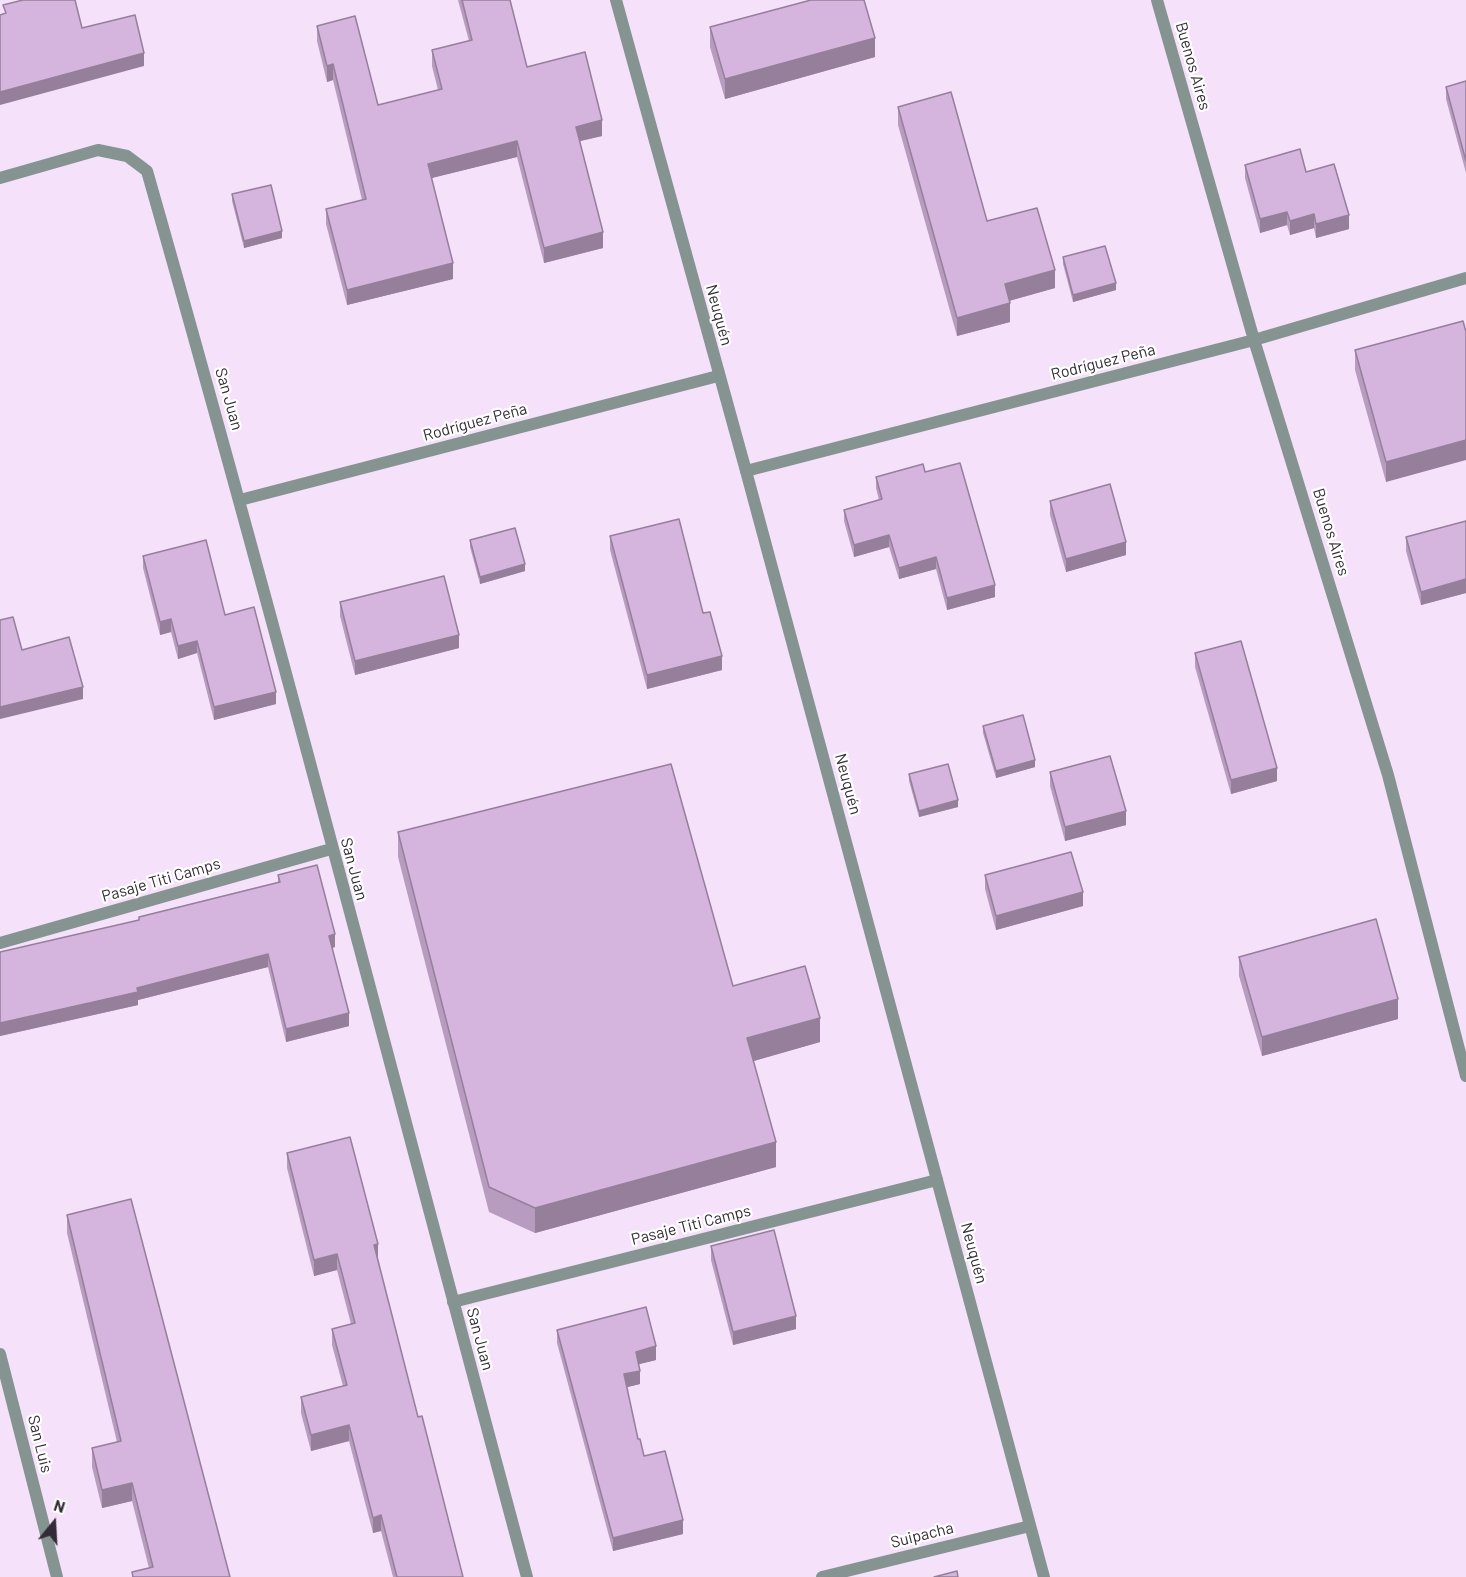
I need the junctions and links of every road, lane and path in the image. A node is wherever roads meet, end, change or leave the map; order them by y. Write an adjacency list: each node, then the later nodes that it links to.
1 (616, 0): 6 (street, Neuquén)
2 (1157, 0): 5 (street, Buenos Aires)
3 (0, 177): 8 (street, San Juan)
4 (1466, 278): 5 (street, Rodríguez Peña)
5 (1254, 340): 7 (street, Rodríguez Peña); 11 (street, Buenos Aires)
6 (718, 376): 7 (street, Neuquén); 8 (street, Rodríguez Peña)
7 (746, 471): 12 (street, Neuquén)
8 (240, 500): 9 (street, San Juan)
9 (331, 849): 10 (street, Pasaje Titi Camps); 13 (street, San Juan)
10 (0, 943)
11 (1466, 1076)
12 (937, 1180): 13 (street, Pasaje Titi Camps); 15 (street, Neuquén)
13 (453, 1302): 17 (street, San Juan)
14 (0, 1354): 16 (street, San Luis)
15 (1030, 1526): 18 (street, Suipacha); 19 (street, Neuquén)
16 (57, 1577)
17 (527, 1577)
18 (822, 1577)
19 (1044, 1577)

